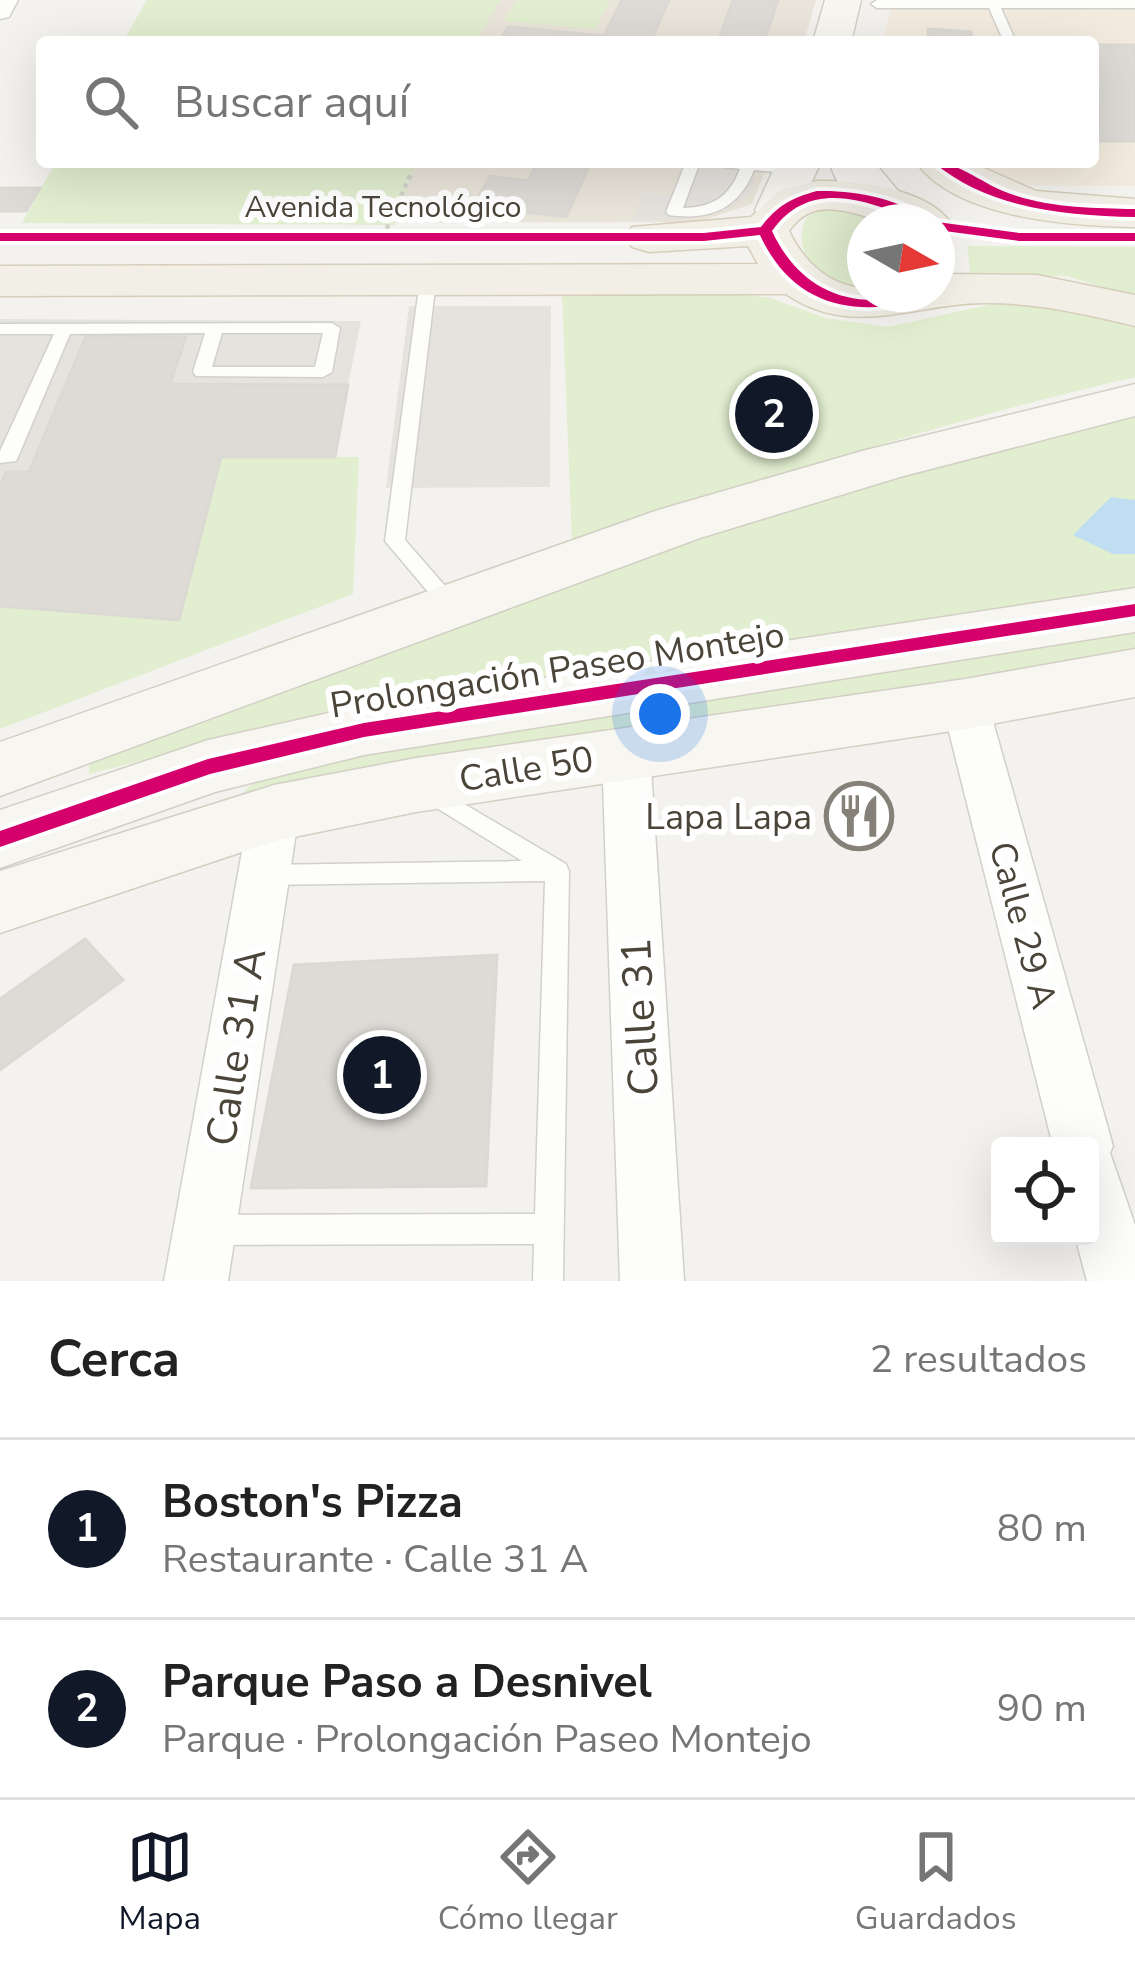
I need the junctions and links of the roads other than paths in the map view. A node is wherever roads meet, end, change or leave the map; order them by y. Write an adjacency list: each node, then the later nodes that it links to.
1 (5, 0): 5 (street)
2 (866, 1): 3 (lane); 6 (main road); 7 (main road)
3 (993, 4): 4 (lane); 8 (lane)
4 (1135, 4)
5 (0, 11)
6 (837, 36)
7 (869, 36)
8 (1007, 36)
9 (691, 168): 10 (lane)
10 (748, 168)
11 (753, 168): 14 (lane)
12 (853, 168): 16 (main road)
13 (949, 168): 17 (main road)
14 (785, 193): 15 (main road, Avenida Tecnológico); 19 (main road, Avenida Tecnológico); 21 (main road)
15 (856, 204)
16 (895, 204)
17 (1135, 213)
18 (955, 228): 20 (main road)
19 (0, 237)
20 (1135, 237)
21 (795, 279): 22 (main road); 25 (main road)
22 (428, 280): 23 (main road); 32 (lane)
23 (0, 281)
24 (955, 288): 26 (main road)
25 (847, 301)
26 (1135, 311)
27 (64, 328): 28 (lane); 29 (lane); 31 (lane)
28 (214, 328): 28 (lane)
29 (0, 329)
30 (1135, 400): 32 (main road, Prolongación Paseo Montejo)
31 (0, 457)
32 (452, 607): 38 (main road, Prolongación Paseo Montejo)
33 (1135, 610): 38 (main road, Prolongación Paseo Montejo)
34 (1135, 673): 35 (main road, Calle 50)
35 (965, 704): 36 (main road, Calle 50); 42 (street, Calle 29 A)
36 (626, 753): 37 (main road, Calle 50); 47 (street, Calle 31)
37 (416, 785): 39 (main road, Calle 50); 40 (lane)
38 (30, 793): 39 (main road)
39 (253, 840): 40 (lane); 41 (main road, Calle 50); 45 (street, Calle 31 A)
40 (557, 872): 44 (lane)
41 (0, 902)
42 (1081, 1137)
43 (1099, 1208): 48 (street)
44 (549, 1229): 45 (lane); 46 (lane)
45 (201, 1255)
46 (548, 1281)
47 (652, 1281)
48 (1118, 1281)

